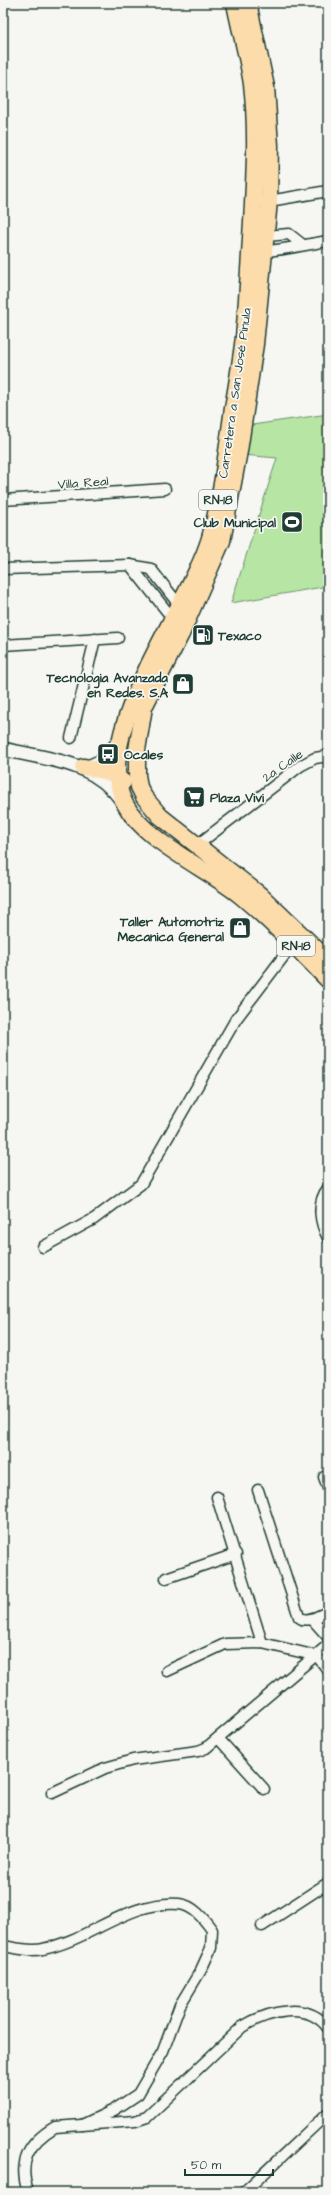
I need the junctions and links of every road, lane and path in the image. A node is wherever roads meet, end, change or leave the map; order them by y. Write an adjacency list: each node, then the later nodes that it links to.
1 (235, 3): 12 (main road, Carretera a San José Pinula / RN-18)
2 (248, 3): 4 (main road, Carretera a San José Pinula / RN-18)
3 (328, 191): 4 (street)
4 (269, 200): 5 (main road, Carretera a San José Pinula / RN-18)
5 (270, 240): 7 (street); 7 (street); 23 (main road, Carretera a San José Pinula / RN-18)
6 (328, 241): 7 (street)
7 (303, 245)
8 (166, 490): 9 (street, Villa Real)
9 (3, 500)
10 (130, 565): 11 (street); 12 (street); 12 (street)
11 (3, 569)
12 (177, 613): 17 (main road, Carretera a San José Pinula / RN-18)
13 (118, 638): 14 (street)
14 (95, 639): 15 (street); 16 (street)
15 (3, 645)
16 (71, 738)
17 (118, 742): 20 (street); 21 (main road, Carretera a San José Pinula / RN-18)
18 (3, 749): 20 (street)
19 (328, 756): 24 (street, 2a Calle)
20 (85, 768): 21 (main road); 22 (street)
21 (117, 776): 22 (main road, Carretera a San José Pinula / RN-18); 23 (main road)
22 (124, 804): 24 (main road, Carretera a San José Pinula / RN-18)
23 (176, 830): 24 (main road, Carretera a San José Pinula / RN-18)
24 (200, 855): 25 (main road, Carretera a San José Pinula / RN-18); 26 (main road, Carretera a San José Pinula / RN-18)
25 (294, 944): 27 (main road, Carretera a San José Pinula / RN-18); 30 (street)
26 (328, 960)
27 (328, 980)
28 (328, 1188): 29 (street)
29 (328, 1238)
30 (43, 1247)
31 (324, 1477): 32 (street)
32 (328, 1488)
33 (258, 1490): 38 (street)
34 (217, 1497): 35 (street)
35 (236, 1554): 36 (street); 40 (street)
36 (166, 1578)
37 (327, 1615): 38 (street)
38 (312, 1619): 39 (street)
39 (328, 1638)
40 (262, 1643): 42 (street); 44 (street)
41 (328, 1645): 42 (street)
42 (317, 1656): 43 (street); 45 (street)
43 (328, 1670)
44 (167, 1671)
45 (218, 1738): 46 (street); 47 (street)
46 (264, 1790)
47 (52, 1794)
48 (328, 1884): 49 (street)
49 (262, 1926)
50 (3, 1946): 53 (street)
51 (328, 2028): 53 (street)
52 (328, 2113): 55 (street)
53 (82, 2125): 54 (street)
54 (28, 2192)
55 (244, 2192)

